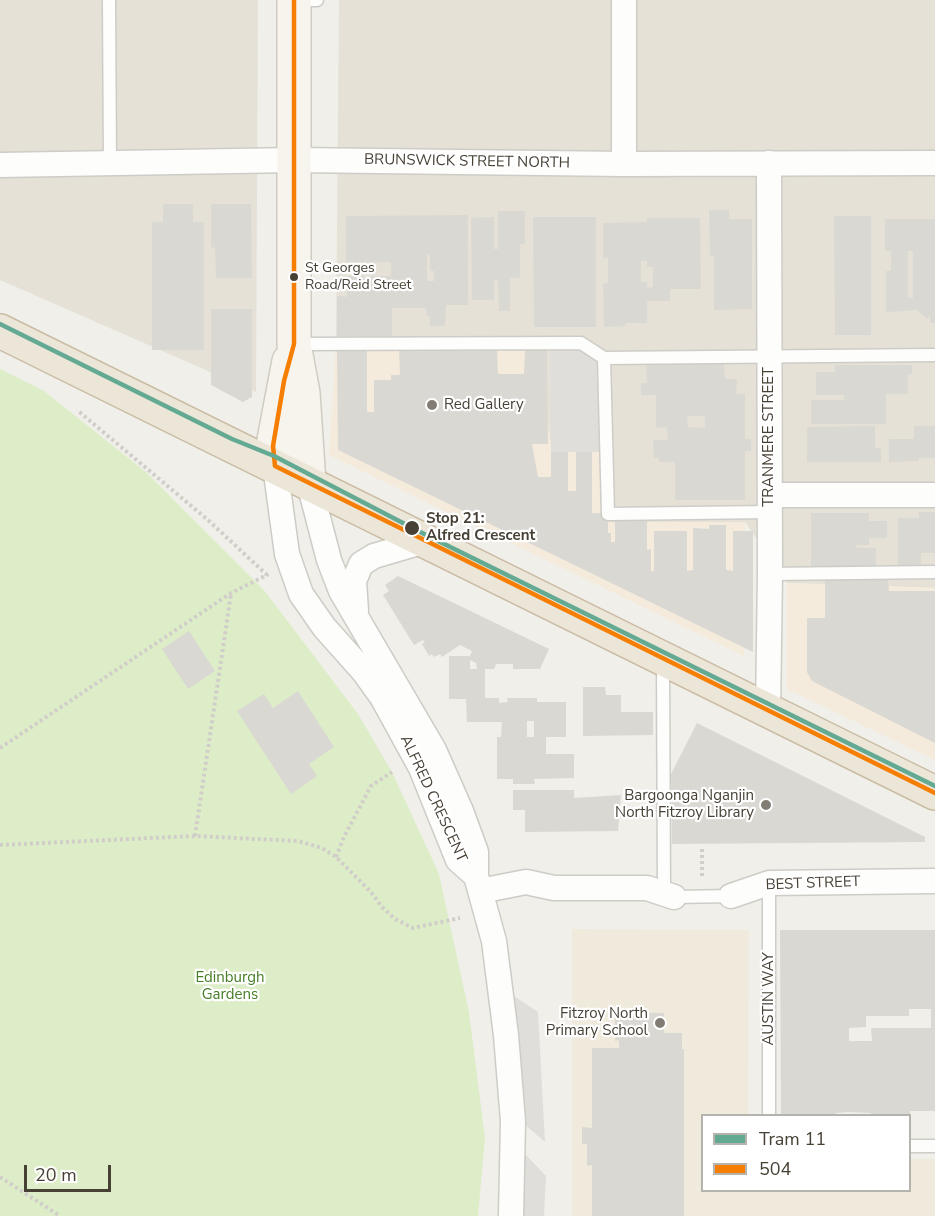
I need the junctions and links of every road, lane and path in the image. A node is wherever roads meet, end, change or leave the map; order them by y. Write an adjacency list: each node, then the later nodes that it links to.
1 (109, 0): 6 (lane)
2 (294, 0): 3 (lane); 5 (street)
3 (317, 0)
4 (624, 0): 9 (street)
5 (294, 160): 6 (street, BRUNSWICK STREET NORTH); 9 (street, BRUNSWICK STREET NORTH); 12 (street)
6 (110, 163): 10 (street, BRUNSWICK STREET NORTH)
7 (769, 163): 8 (street, BRUNSWICK STREET NORTH); 9 (street, BRUNSWICK STREET NORTH); 14 (street, TRANMERE STREET)
8 (935, 163)
9 (624, 164)
10 (0, 165)
11 (0, 331): 17 (highway)
12 (294, 344): 15 (lane); 17 (street); 18 (street)
13 (935, 355): 14 (lane)
14 (769, 356): 15 (lane); 20 (street, TRANMERE STREET)
15 (604, 358): 20 (lane)
16 (77, 410): 24 (path)
17 (275, 466): 18 (highway); 38 (street, ALFRED CRESCENT)
18 (309, 483): 21 (highway); 25 (street, ALFRED CRESCENT)
19 (935, 495): 20 (street)
20 (770, 503): 23 (street, TRANMERE STREET)
21 (425, 542): 25 (street); 26 (highway)
22 (935, 572): 23 (lane)
23 (770, 573): 27 (street, TRANMERE STREET)
24 (231, 593): 28 (path); 31 (path)
25 (363, 631): 38 (street, ALFRED CRESCENT)
26 (663, 659): 27 (highway); 39 (lane)
27 (768, 711): 30 (highway)
28 (0, 748)
29 (392, 772): 34 (path)
30 (935, 793)
31 (195, 836): 32 (path); 34 (path)
32 (0, 844)
33 (702, 849): 35 (path)
34 (336, 857): 38 (path)
35 (702, 878)
36 (935, 881): 37 (street, BEST STREET)
37 (769, 883): 40 (street, BEST STREET); 41 (lane, AUSTIN WAY)
38 (481, 892): 39 (street, BEST STREET); 46 (street, ALFRED CRESCENT)
39 (669, 895): 40 (lane, BEST STREET)
40 (731, 896)
41 (768, 1114)
42 (911, 1146): 43 (lane)
43 (935, 1146)
44 (0, 1177): 45 (path)
45 (60, 1216)
46 (512, 1216)

